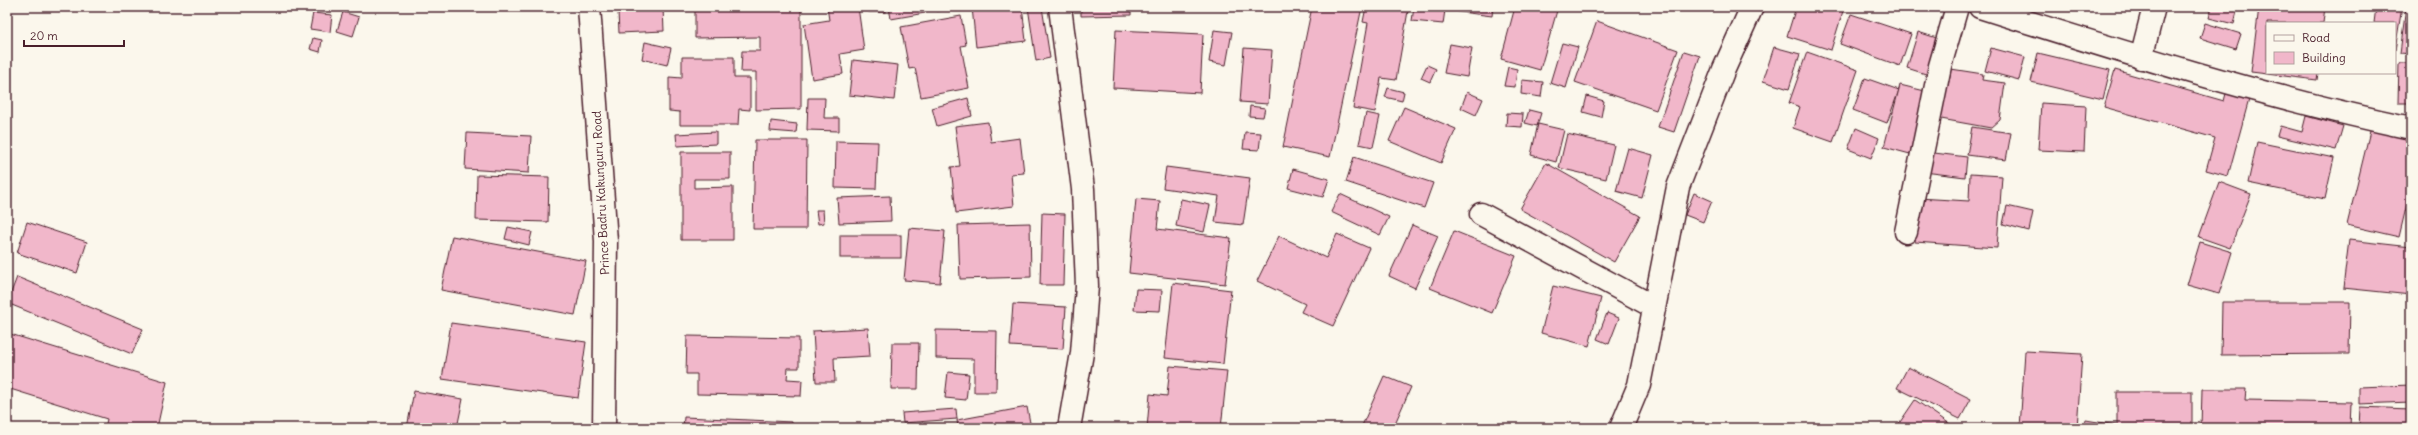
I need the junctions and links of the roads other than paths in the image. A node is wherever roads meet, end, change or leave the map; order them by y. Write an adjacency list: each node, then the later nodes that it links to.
1 (589, 7): 12 (street, Prince Badru Kakunguru Road)
2 (1060, 7): 13 (street)
3 (1752, 7): 11 (street)
4 (1957, 7): 10 (street)
5 (1980, 7): 7 (street)
6 (2154, 7): 7 (street)
7 (2141, 58): 8 (street)
8 (2411, 128)
9 (1480, 214): 11 (street)
10 (1906, 232)
11 (1654, 307): 14 (street)
12 (604, 428)
13 (1069, 428)
14 (1621, 428)

